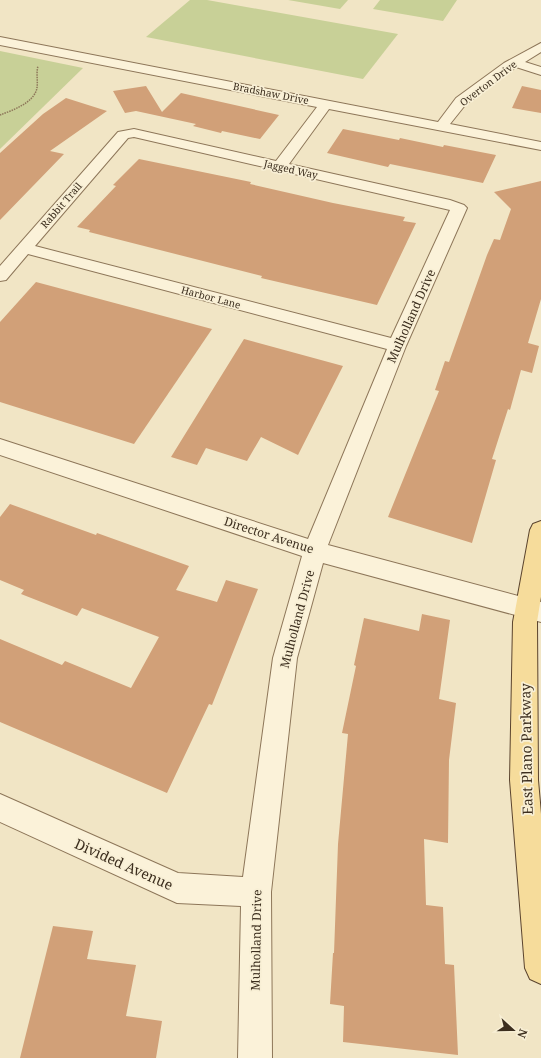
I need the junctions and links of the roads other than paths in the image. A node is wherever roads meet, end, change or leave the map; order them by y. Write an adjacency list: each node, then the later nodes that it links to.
1 (0, 41): 5 (street, Bradshaw Drive)
2 (541, 47): 3 (street, Overton Drive)
3 (515, 62): 4 (street); 6 (street, Overton Drive)
4 (541, 71)
5 (326, 104): 6 (street, Bradshaw Drive); 9 (street)
6 (441, 127): 8 (street, Bradshaw Drive)
7 (122, 134): 9 (street, Jagged Way); 11 (street, Rabbit Trail)
8 (541, 146)
9 (279, 167): 10 (street, Jagged Way)
10 (459, 208): 13 (street, Mulholland Drive)
11 (24, 248): 12 (street, Rabbit Trail); 13 (street, Harbor Lane)
12 (0, 276)
13 (397, 346): 16 (street, Mulholland Drive)
14 (0, 447): 16 (street, Director Avenue)
15 (541, 530): 17 (main road, East Plano Parkway)
16 (315, 551): 17 (street, Director Avenue); 19 (street, Mulholland Drive)
17 (534, 611): 20 (main road, East Plano Parkway)
18 (0, 808): 19 (street, Divided Avenue)
19 (256, 892): 21 (street, Mulholland Drive)
20 (541, 968)
21 (255, 1058)

